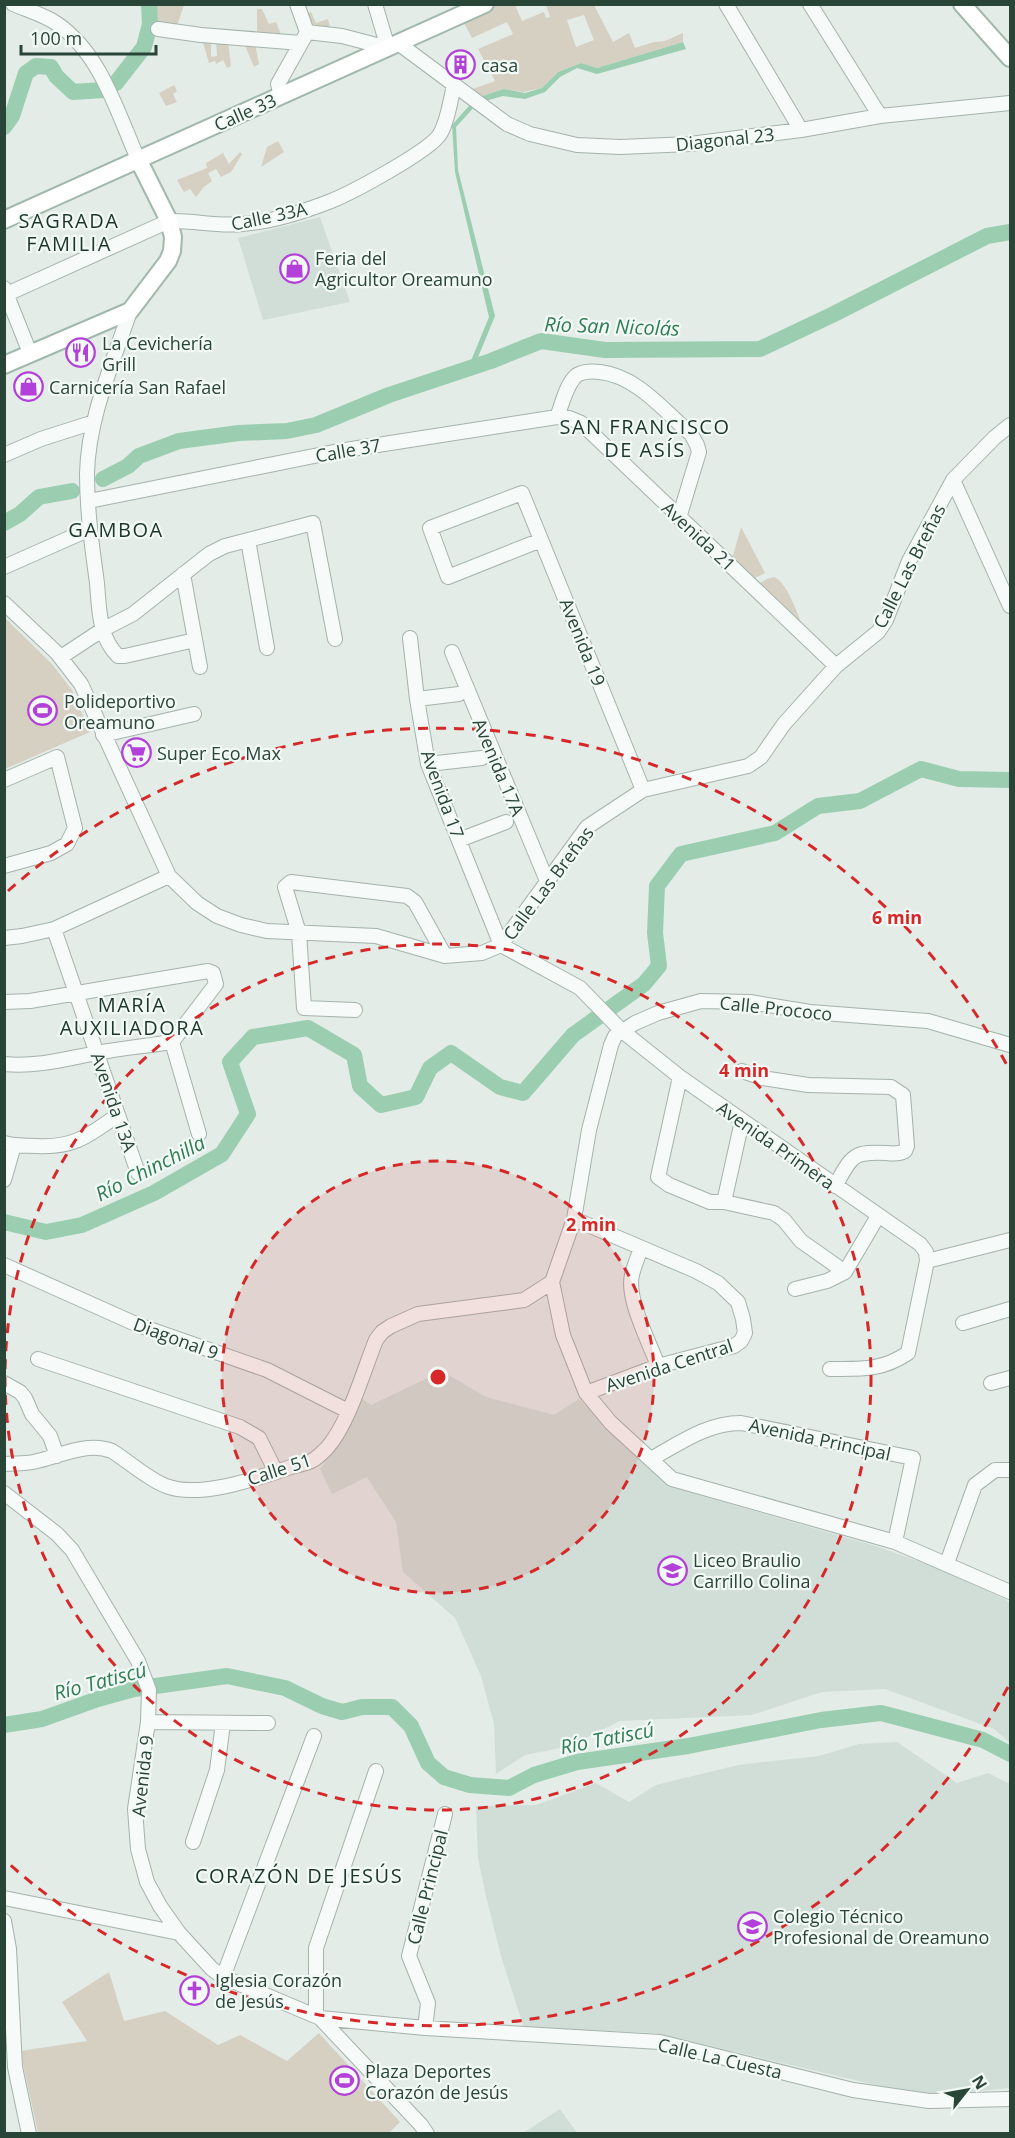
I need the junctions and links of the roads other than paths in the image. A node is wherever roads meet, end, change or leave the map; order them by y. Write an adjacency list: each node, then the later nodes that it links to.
1 (297, 4): 9 (street)
2 (375, 4): 10 (street)
3 (485, 4): 10 (main road, Calle 33)
4 (726, 4): 16 (street)
5 (810, 4): 15 (street)
6 (962, 4): 11 (main road)
7 (15, 5): 17 (street)
8 (158, 29): 9 (street)
9 (304, 37): 10 (street); 13 (street)
10 (393, 45): 12 (street); 13 (main road, Calle 33)
11 (1011, 58)
12 (454, 86): 16 (street, Diagonal 23); 19 (street, Calle 33A)
13 (281, 96): 17 (main road, Calle 33)
14 (1011, 103): 15 (street, Diagonal 23)
15 (879, 116): 16 (street, Diagonal 23)
16 (801, 130)
17 (138, 159): 18 (main road, Calle 33); 19 (main road)
18 (4, 220)
19 (169, 221): 20 (street, Calle 33A); 21 (main road)
20 (6, 291): 22 (street)
21 (130, 311): 22 (main road); 25 (street)
22 (30, 353): 23 (main road)
23 (4, 365)
24 (557, 417): 29 (street, Calle 37); 30 (street, Avenida 21); 30 (street)
25 (94, 422): 27 (street); 29 (street)
26 (1011, 425): 28 (street, Calle Las Breñas)
27 (4, 455)
28 (953, 480): 37 (street); 45 (street, Calle Las Breñas)
29 (88, 501): 31 (street)
30 (679, 518): 45 (street, Avenida 21)
31 (90, 529): 34 (street); 38 (street)
32 (248, 540): 35 (street); 40 (street); 42 (street)
33 (541, 540): 33 (street, Avenida 19); 54 (street, Avenida 19)
34 (4, 567)
35 (183, 574): 38 (street); 41 (street)
36 (4, 603): 44 (street)
37 (1011, 606)
38 (102, 630): 41 (street); 44 (street)
39 (410, 638): 48 (street, Avenida 17)
40 (335, 639)
41 (195, 640): 46 (street)
42 (267, 648)
43 (452, 652): 59 (street, Avenida 17A)
44 (61, 657): 50 (street)
45 (836, 666): 54 (street, Calle Las Breñas)
46 (200, 667)
47 (459, 694): 48 (street)
48 (417, 699): 52 (street, Avenida 17)
49 (194, 714): 50 (street)
50 (104, 735): 58 (street)
51 (482, 758): 52 (street)
52 (428, 764): 56 (street, Avenida 17)
53 (4, 780): 57 (street)
54 (643, 790): 59 (street, Calle Las Breñas)
55 (506, 822): 56 (street)
56 (459, 840): 63 (street, Avenida 17)
57 (4, 866)
58 (168, 876): 60 (street); 61 (street, Calle Las Breñas)
59 (547, 881): 63 (street, Calle Las Breñas)
60 (54, 929): 62 (street); 65 (street, Avenida 13A)
61 (299, 933): 64 (street, Calle Las Breñas); 64 (street); 67 (street)
62 (4, 938)
63 (501, 945): 64 (street, Calle Las Breñas); 68 (street)
64 (445, 956)
65 (77, 992): 66 (street); 69 (street); 71 (street, Avenida 13A)
66 (4, 1002)
67 (355, 1010)
68 (616, 1025): 70 (street, Calle Prococo); 74 (street, Avenida Primera); 84 (street)
69 (172, 1042): 71 (street); 77 (street)
70 (1011, 1045)
71 (98, 1053): 72 (street); 75 (street, Avenida 13A)
72 (4, 1064)
73 (741, 1071): 81 (street)
74 (680, 1077): 76 (street, Avenida Primera); 82 (street)
75 (118, 1114): 78 (street); 79 (street, Avenida 13A)
76 (742, 1122): 81 (street, Avenida Primera); 82 (street)
77 (199, 1134)
78 (9, 1144): 80 (street)
79 (138, 1173)
80 (4, 1180)
81 (835, 1186): 83 (street, Avenida Primera)
82 (724, 1202): 89 (street)
83 (878, 1216): 87 (street, Avenida Primera); 89 (street)
84 (574, 1219): 86 (street, Avenida Central); 90 (street)
85 (1011, 1240): 87 (street)
86 (641, 1248): 95 (street); 95 (street, Avenida Central)
87 (927, 1261): 96 (street)
88 (4, 1265): 101 (street, Diagonal 9)
89 (845, 1272): 91 (street)
90 (552, 1282): 100 (street); 101 (street, Calle 51)
91 (795, 1289)
92 (1011, 1309): 93 (street)
93 (963, 1323)
94 (38, 1359): 106 (street)
95 (658, 1366): 100 (street, Avenida Central)
96 (830, 1369)
97 (1011, 1378): 99 (street)
98 (4, 1383): 102 (street)
99 (991, 1383)
100 (586, 1393): 103 (street)
101 (348, 1411): 106 (street, Calle 51)
102 (57, 1456): 104 (street, Calle 51); 106 (street, Calle 51)
103 (651, 1460): 108 (street); 108 (street, Avenida Principal)
104 (4, 1464)
105 (1011, 1470): 109 (street)
106 (276, 1472)
107 (4, 1494): 111 (street, Avenida 9)
108 (895, 1542): 109 (street)
109 (947, 1563): 110 (street)
110 (1011, 1592)
111 (148, 1722): 112 (street); 120 (street, Avenida 9)
112 (223, 1723): 113 (street); 117 (street)
113 (268, 1724)
114 (314, 1737): 121 (street)
115 (376, 1771): 122 (street)
116 (445, 1814): 123 (street, Calle Principal)
117 (193, 1842)
118 (4, 1898): 120 (street)
119 (4, 1921): 125 (street)
120 (179, 1933): 121 (street, Avenida 9)
121 (223, 1977): 122 (street, Avenida 9)
122 (318, 2017): 123 (street, Calle La Cuesta); 126 (street)
123 (425, 2028): 124 (street, Calle La Cuesta)
124 (1011, 2099)
125 (29, 2133)
126 (427, 2133)

